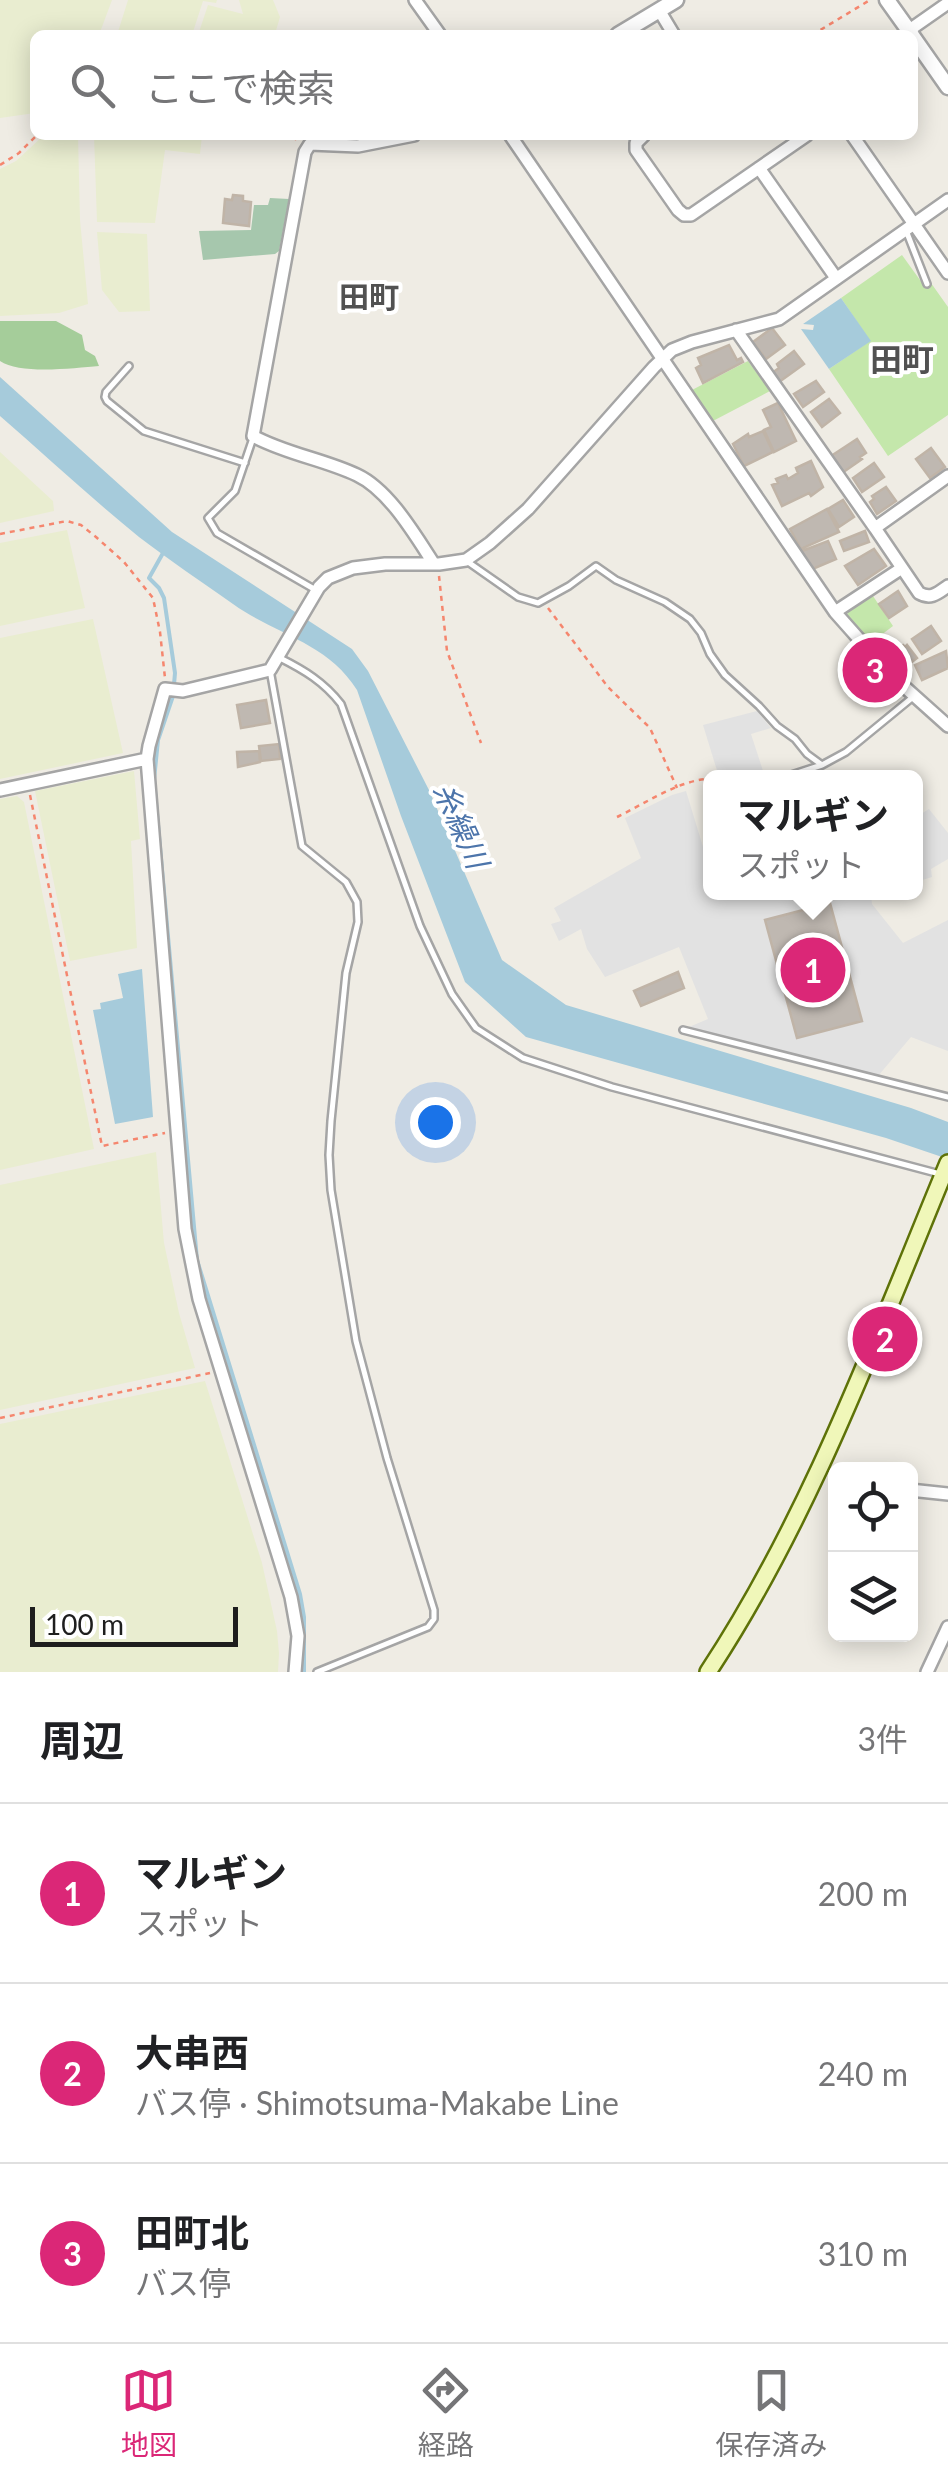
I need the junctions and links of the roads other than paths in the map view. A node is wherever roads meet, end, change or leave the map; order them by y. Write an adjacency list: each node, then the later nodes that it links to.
1 (415, 0): 6 (street)
2 (676, 0): 5 (street)
3 (887, 0): 9 (street)
4 (948, 4): 10 (street)
5 (659, 10): 7 (street); 8 (street)
6 (436, 30)
7 (626, 30)
8 (671, 30)
9 (908, 30)
10 (916, 30)
11 (918, 44): 12 (street)
12 (948, 86)
13 (389, 140): 27 (street)
14 (513, 140): 25 (street)
15 (637, 140): 18 (street)
16 (800, 140): 18 (street)
17 (855, 140): 20 (street)
18 (759, 168): 22 (street)
19 (948, 200): 20 (street)
20 (910, 227): 21 (street); 22 (street); 23 (lane)
21 (948, 273)
22 (836, 278): 24 (street)
23 (926, 284)
24 (736, 330): 25 (street); 30 (street)
25 (661, 359): 31 (street); 36 (street)
26 (129, 366): 28 (lane)
27 (253, 436): 28 (lane); 32 (street)
28 (245, 463): 35 (lane)
29 (948, 476): 30 (street)
30 (875, 528): 33 (street)
31 (466, 560): 32 (street); 43 (lane)
32 (437, 564): 35 (street)
33 (902, 568): 34 (street); 36 (street)
34 (948, 586)
35 (315, 594): 37 (street)
36 (834, 612): 39 (street)
37 (279, 655): 38 (street); 48 (lane)
38 (270, 670): 42 (street); 55 (lane)
39 (914, 696): 40 (street); 43 (lane)
40 (943, 713): 41 (street)
41 (948, 726)
42 (148, 758): 45 (street); 54 (street)
43 (822, 765): 44 (lane)
44 (807, 770)
45 (0, 790)
46 (684, 1030): 47 (lane)
47 (948, 1097)
48 (946, 1169): 49 (main road)
49 (819, 1467): 50 (street); 56 (main road)
50 (828, 1470)
51 (918, 1491): 52 (street)
52 (948, 1494)
53 (948, 1627): 57 (street)
54 (298, 1672)
55 (318, 1672)
56 (708, 1672)
57 (928, 1672)

